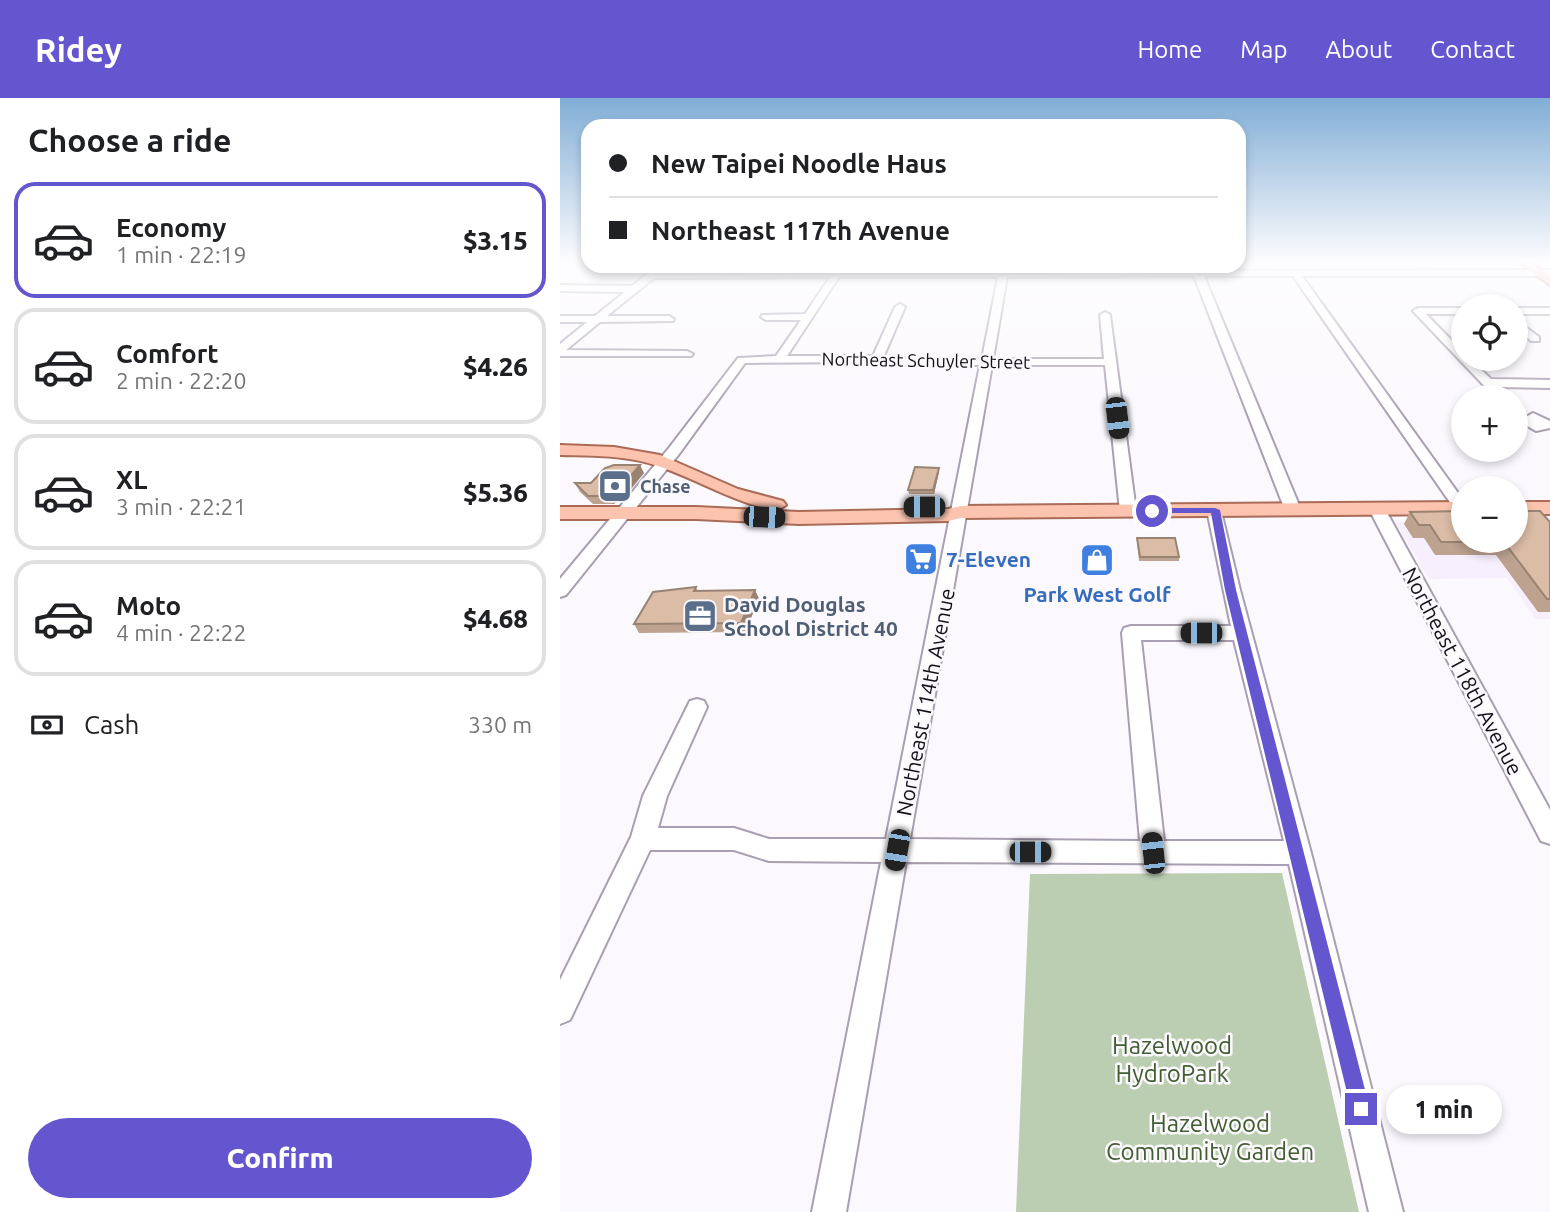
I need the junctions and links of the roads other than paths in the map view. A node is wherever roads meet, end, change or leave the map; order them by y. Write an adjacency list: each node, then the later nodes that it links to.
1 (602, 315): 11 (street)
2 (896, 315): 19 (street)
3 (996, 315): 20 (street, Northeast 114th Avenue)
4 (1105, 315): 21 (street)
5 (1214, 315): 32 (street)
6 (1325, 315): 27 (street)
7 (1422, 315): 15 (street)
8 (766, 317): 9 (street)
9 (807, 317): 18 (street)
10 (560, 319): 11 (street)
11 (597, 319): 12 (street); 16 (street)
12 (669, 319)
13 (1528, 333): 14 (street)
14 (1535, 339)
15 (1451, 345)
16 (560, 351): 17 (street)
17 (687, 354)
18 (780, 359): 19 (street, Northeast Schuyler Street); 26 (street, Northeast Schuyler Street)
19 (877, 359): 20 (street, Northeast Schuyler Street)
20 (988, 362): 21 (street, Northeast Schuyler Street); 34 (street, Northeast 114th Avenue)
21 (1110, 362): 33 (street)
22 (1476, 371): 23 (street)
23 (1488, 383): 24 (street)
24 (1550, 384)
25 (560, 450): 26 (main road)
26 (664, 462): 34 (main road); 36 (street)
27 (1451, 492)
28 (1451, 508): 30 (main road)
29 (1533, 508): 37 (street)
30 (1377, 509): 32 (main road); 41 (street, Northeast 118th Avenue)
31 (1215, 510): 32 (main road); 33 (main road); 39 (street)
32 (1293, 510)
33 (1128, 511): 34 (main road)
34 (961, 512): 36 (main road); 43 (street, Northeast 114th Avenue)
35 (560, 513): 36 (main road)
36 (624, 513): 38 (street)
37 (1550, 526)
38 (560, 591)
39 (1242, 633): 44 (street); 45 (street)
40 (697, 707): 42 (street)
41 (1550, 833)
42 (643, 839): 43 (street); 46 (street)
43 (897, 850): 44 (street); 47 (street, Northeast 114th Avenue)
44 (1153, 853): 45 (street)
45 (1298, 853): 48 (street)
46 (560, 1010)
47 (829, 1212)
48 (1385, 1212)

